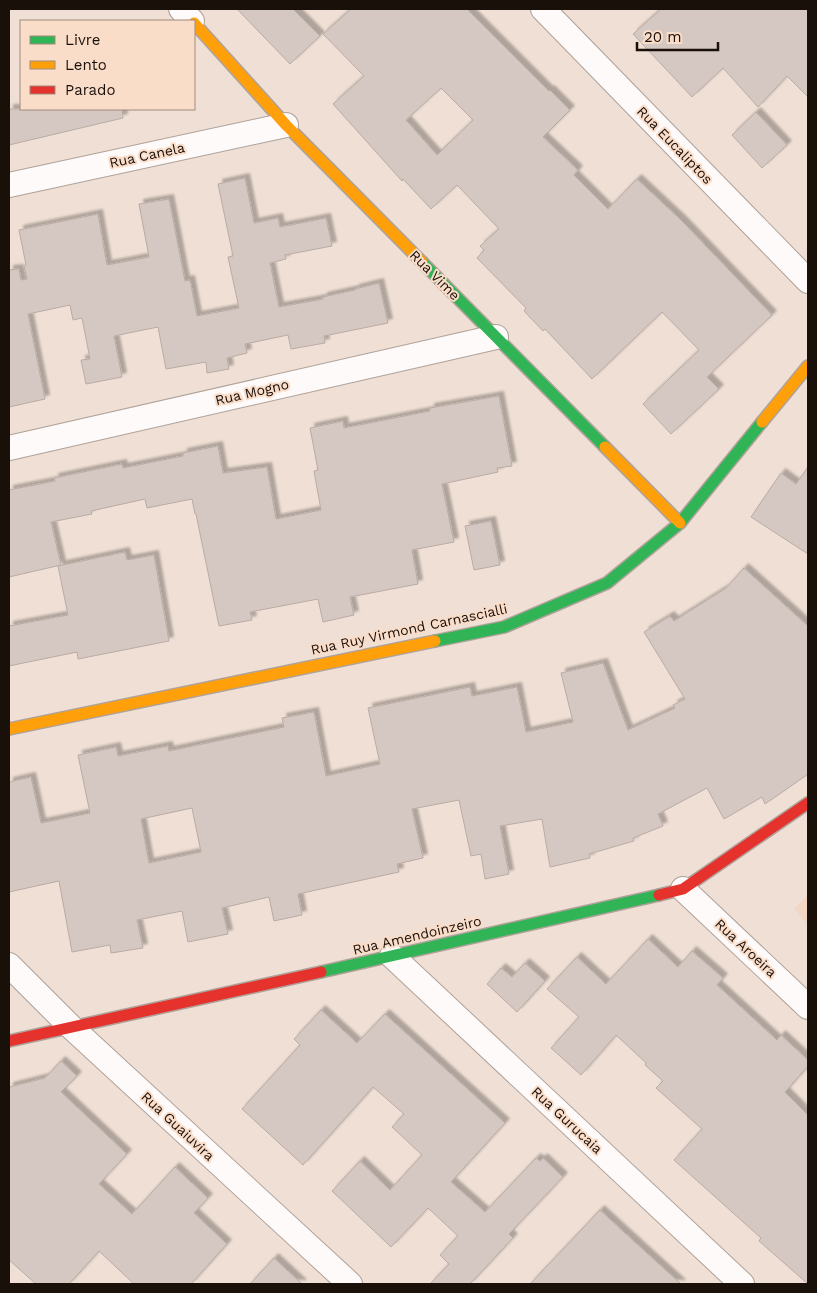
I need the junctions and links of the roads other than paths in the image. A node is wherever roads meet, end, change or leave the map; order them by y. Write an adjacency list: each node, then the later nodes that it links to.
1 (181, 9): 3 (street, Rua Vime)
2 (543, 9): 7 (street, Rua Eucaliptos)
3 (191, 20)
4 (195, 24): 5 (street, Rua Vime)
5 (286, 125): 6 (street, Rua Canela); 8 (street, Rua Vime)
6 (9, 185)
7 (808, 281)
8 (496, 337): 10 (street, Rua Mogno); 11 (street, Rua Vime)
9 (808, 366): 11 (street, Rua Ruy Virmond Carnascialli)
10 (9, 448)
11 (680, 523): 12 (street, Rua Ruy Virmond Carnascialli)
12 (9, 729)
13 (808, 803): 14 (street, Rua Amendoinzeiro)
14 (683, 889): 15 (street, Rua Amendoinzeiro); 17 (street, Rua Aroeira)
15 (392, 956): 18 (street, Rua Amendoinzeiro); 21 (street, Rua Gurucaia)
16 (9, 966): 18 (street, Rua Guaiuvira)
17 (808, 1007)
18 (71, 1027): 19 (street, Rua Amendoinzeiro); 20 (street, Rua Guaiuvira)
19 (9, 1040)
20 (350, 1284)
21 (742, 1284)

